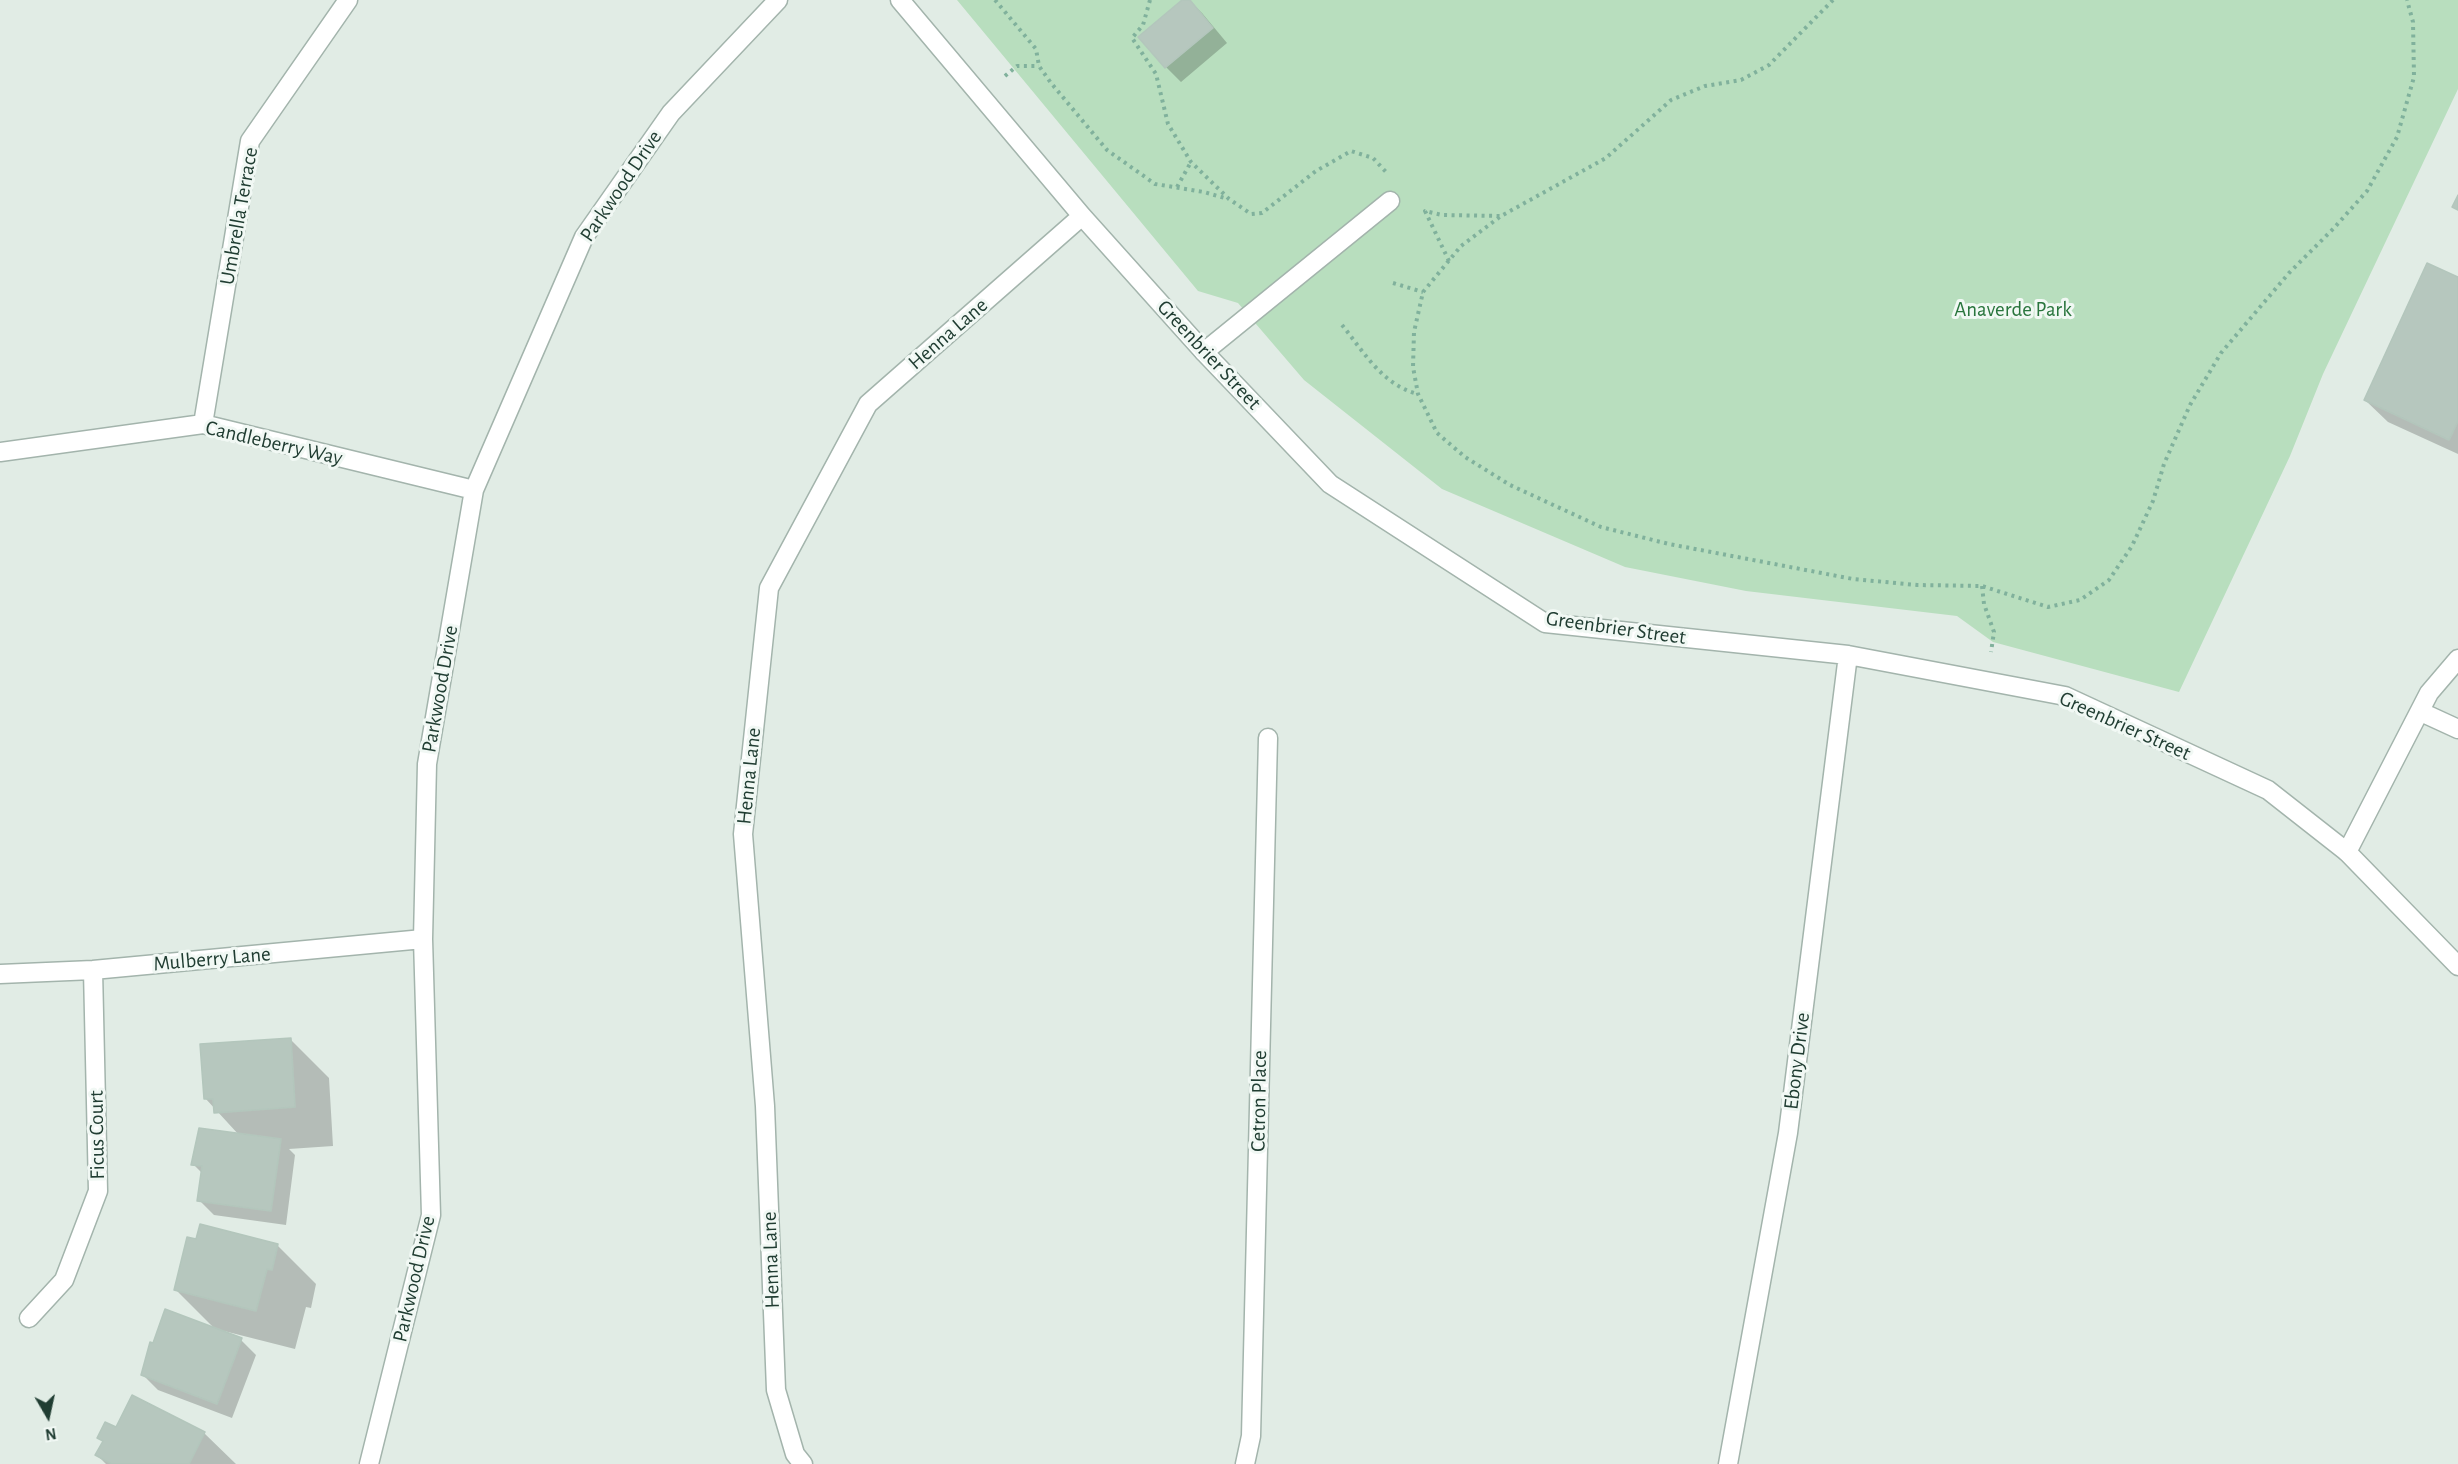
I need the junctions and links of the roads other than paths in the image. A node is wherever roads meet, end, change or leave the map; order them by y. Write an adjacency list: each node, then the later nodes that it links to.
1 (348, 0): 7 (street, Umbrella Terrace)
2 (778, 0): 9 (street, Parkwood Drive)
3 (900, 0): 5 (street, Greenbrier Street)
4 (1390, 201): 6 (street)
5 (1082, 216): 6 (street, Greenbrier Street); 21 (street, Henna Lane)
6 (1204, 352): 10 (street, Greenbrier Street)
7 (203, 424): 8 (street, Candleberry Way); 9 (street, Candleberry Way)
8 (0, 452)
9 (474, 490): 16 (street, Parkwood Drive)
10 (1848, 655): 15 (street, Greenbrier Street); 24 (street, Ebony Drive)
11 (2458, 659): 12 (street)
12 (2421, 712): 13 (street); 15 (street)
13 (2458, 729)
14 (1269, 738): 23 (street, Cetron Place)
15 (2347, 852): 17 (street, Greenbrier Street)
16 (423, 939): 18 (street, Mulberry Lane); 22 (street, Parkwood Drive)
17 (2458, 966)
18 (93, 970): 19 (street, Mulberry Lane); 20 (street, Ficus Court)
19 (0, 974)
20 (29, 1317)
21 (799, 1459)
22 (369, 1464)
23 (1245, 1464)
24 (1728, 1464)

